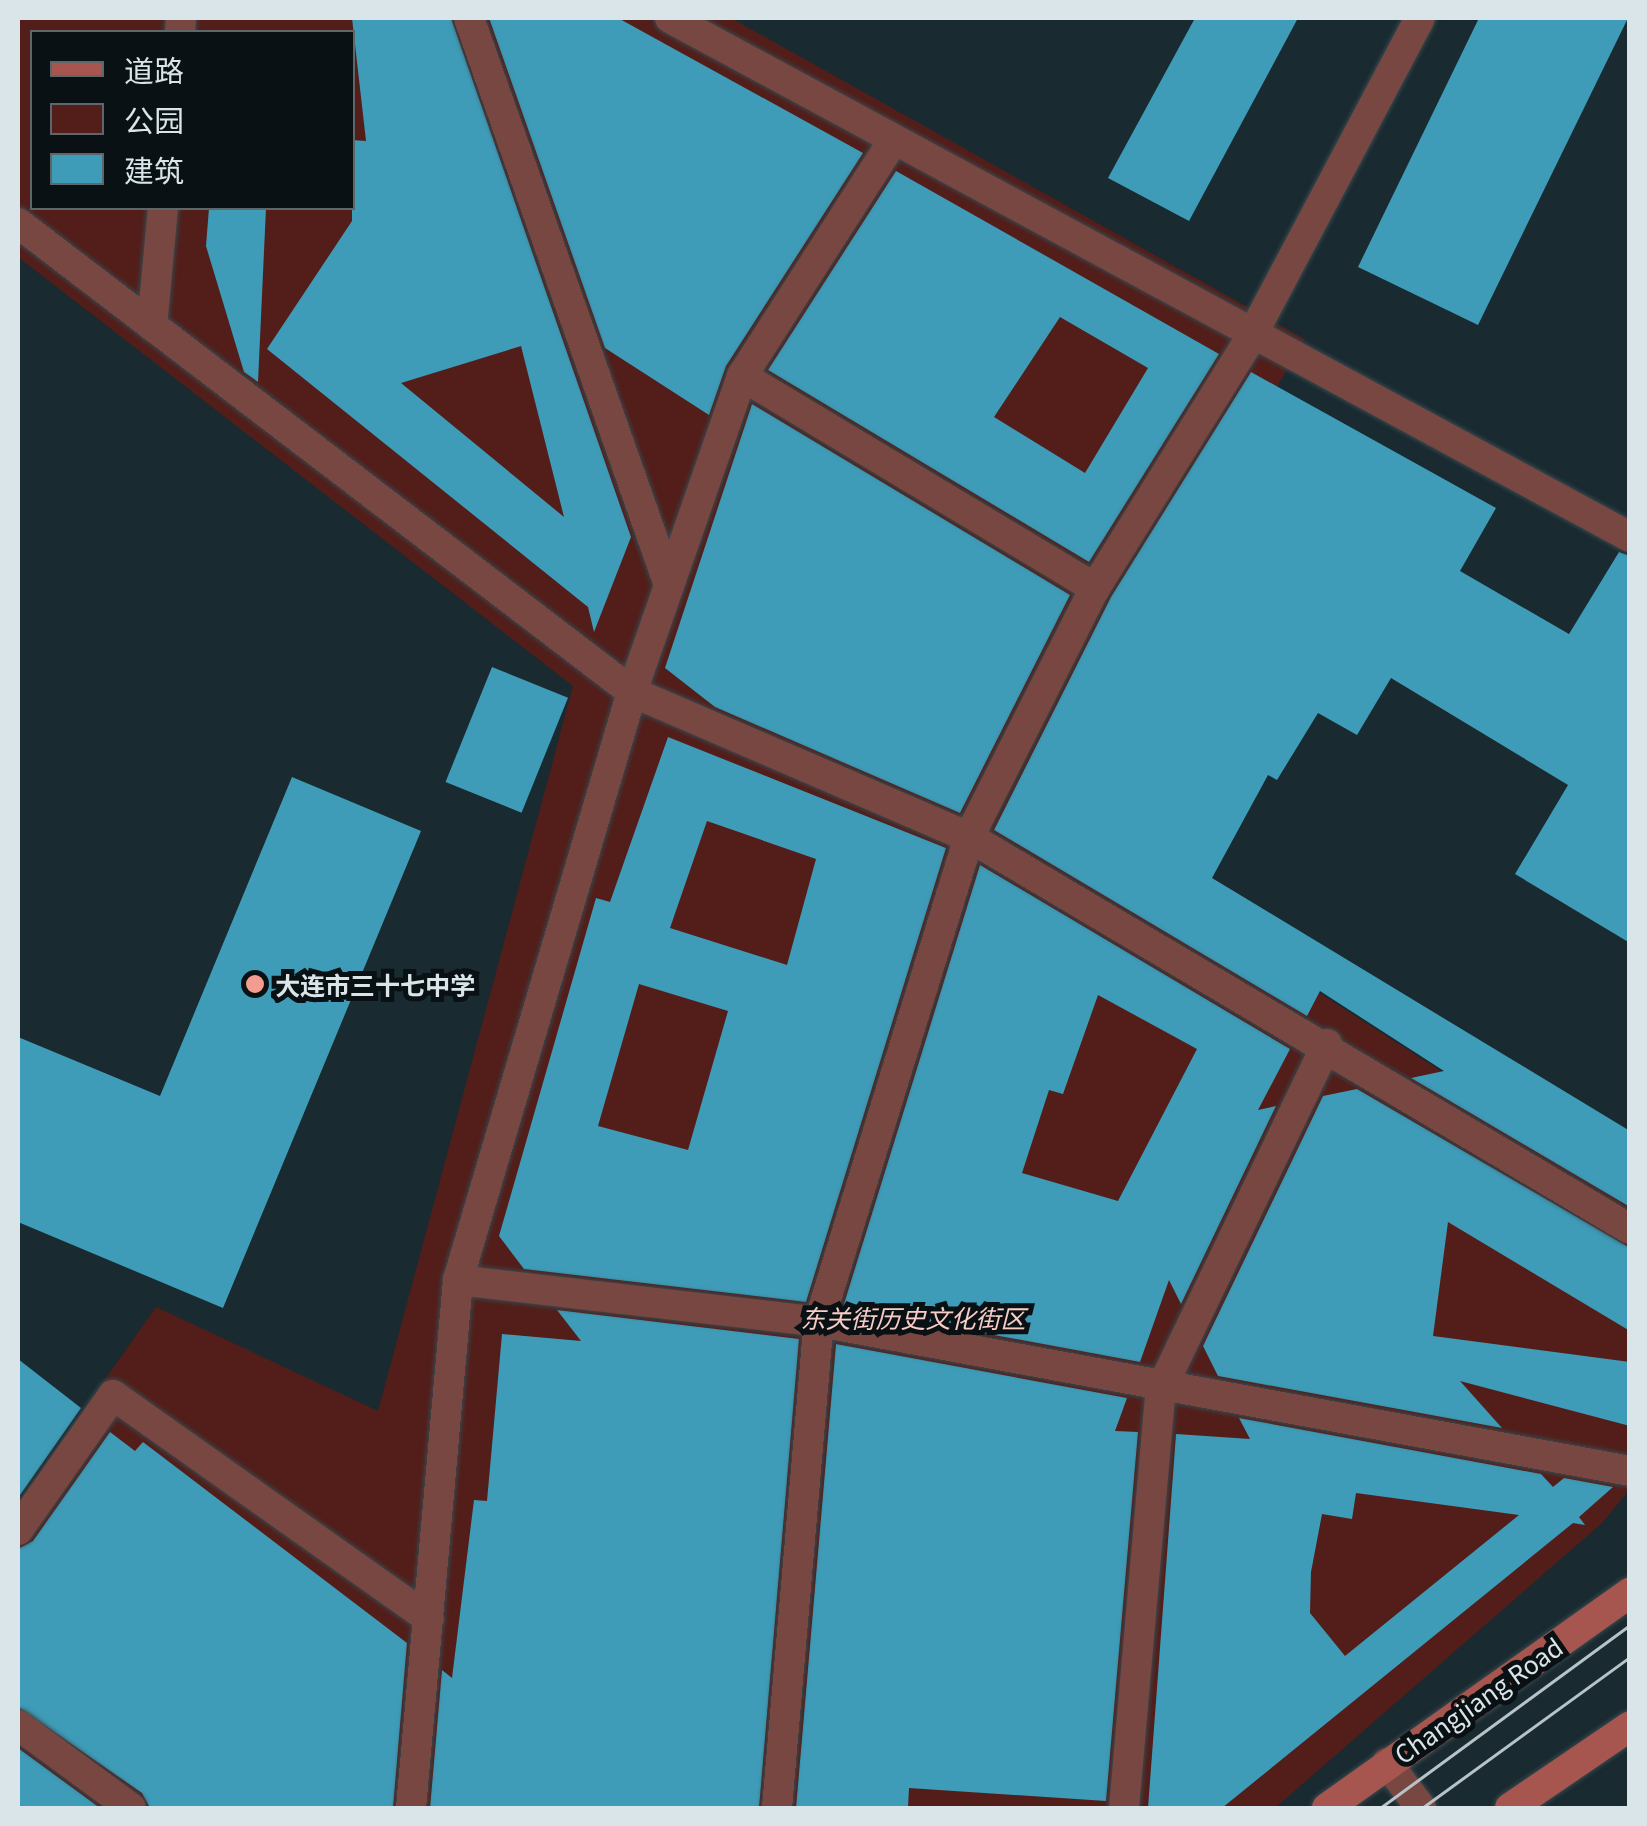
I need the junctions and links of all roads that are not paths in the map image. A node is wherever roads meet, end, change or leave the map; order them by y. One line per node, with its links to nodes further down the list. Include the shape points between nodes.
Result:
1 (469, 18): 11 (street)
2 (670, 18): 4 (street)
3 (1420, 18): 8 (street)
4 (893, 141): 8 (street); 9 (street)
5 (163, 210): 7 (street)
6 (18, 224): 7 (street)
7 (152, 326): 13 (street)
8 (1250, 339): 10 (street); 12 (street)
9 (742, 376): 11 (street); 12 (street)
10 (1630, 536)
11 (669, 585): 13 (street)
12 (1095, 588): 14 (street)
13 (632, 692): 14 (street); 17 (street)
14 (969, 837): 15 (street); 18 (street)
15 (1327, 1044): 16 (street); 19 (street)
16 (1630, 1229)
17 (458, 1280): 18 (street); 23 (street)
18 (819, 1322): 19 (street); 29 (street)
19 (1160, 1389): 20 (street); 30 (street)
20 (1630, 1471)
21 (18, 1530): 23 (street, via 113,1395)
22 (1630, 1593): 26 (main road, Changjiang Road)
23 (429, 1619): 28 (street)
24 (18, 1726): 27 (street)
25 (1630, 1726): 33 (main road)
26 (1386, 1763): 31 (main road, Changjiang Road); 32 (street)
27 (131, 1808)
28 (411, 1808)
29 (778, 1808)
30 (1124, 1808)
31 (1327, 1808)
32 (1421, 1808)
33 (1510, 1808)

